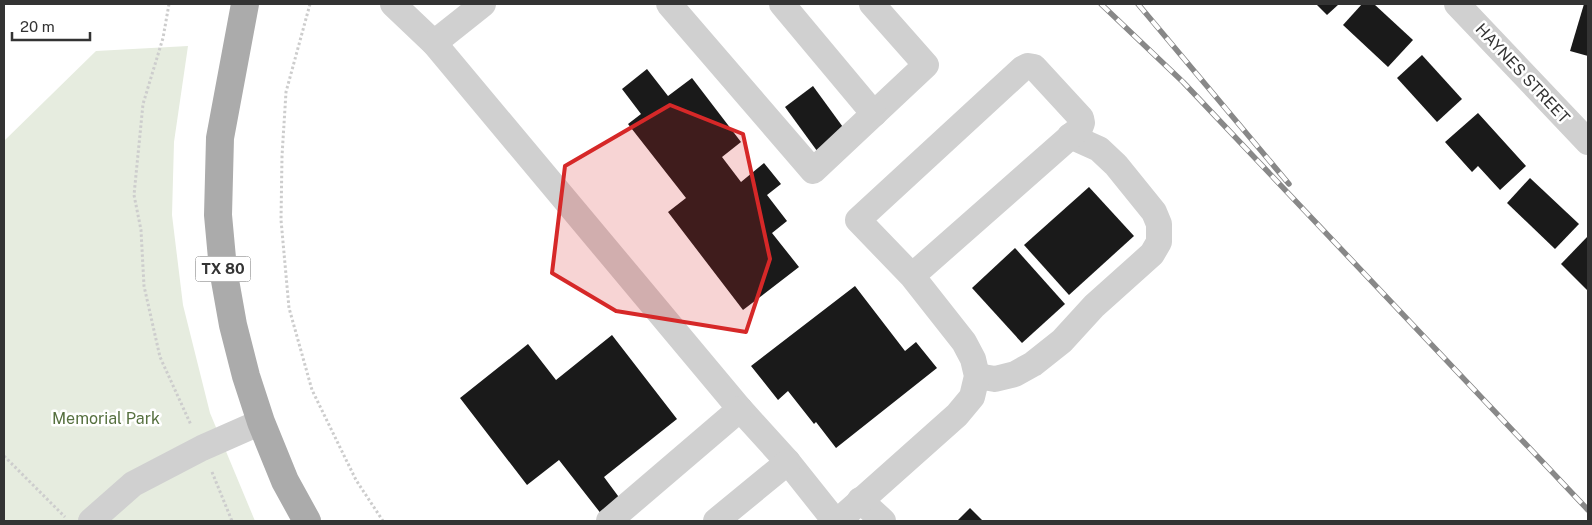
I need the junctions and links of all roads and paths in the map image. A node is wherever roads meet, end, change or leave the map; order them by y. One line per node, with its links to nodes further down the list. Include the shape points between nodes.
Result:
1 (169, 4): 18 (path, via 143,104 134,195 141,230 144,286 160,357)
2 (245, 4): 17 (main road, TX 80, via 220,138 218,215 233,325)
3 (310, 4): 26 (path, via 286,92 281,220 289,308 312,390 356,480)
4 (393, 4): 10 (street)
5 (483, 4): 10 (street)
6 (669, 4): 11 (street, via 813,172)
7 (782, 4): 11 (street)
8 (872, 4): 11 (street, via 926,65)
9 (1457, 4): 13 (street, HAYNES STREET)
10 (434, 43): 16 (street)
11 (874, 114)
12 (1070, 136): 14 (street); 14 (street, via 1080,128 1081,118 1034,67 1022,69 858,220); 15 (street, via 1099,149 1116,165 1154,212 1159,224 1159,242 1152,254 1094,306 1062,341 1033,364 1015,374 995,379)
13 (1588, 142)
14 (912, 276): 15 (street, via 964,342)
15 (977, 376): 21 (street, via 972,397 957,415)
16 (740, 409): 20 (street); 27 (street)
17 (262, 422): 18 (street); 25 (main road, TX 80, via 285,481)
18 (202, 448): 23 (street, via 133,484); 24 (path)
19 (4, 456): 22 (path)
20 (788, 462): 28 (street); 29 (street)
21 (860, 500): 29 (street); 30 (street)
22 (70, 521)
23 (91, 521)
24 (232, 521)
25 (307, 521)
26 (383, 521)
27 (609, 521)
28 (716, 521)
29 (837, 521)
30 (883, 521)

